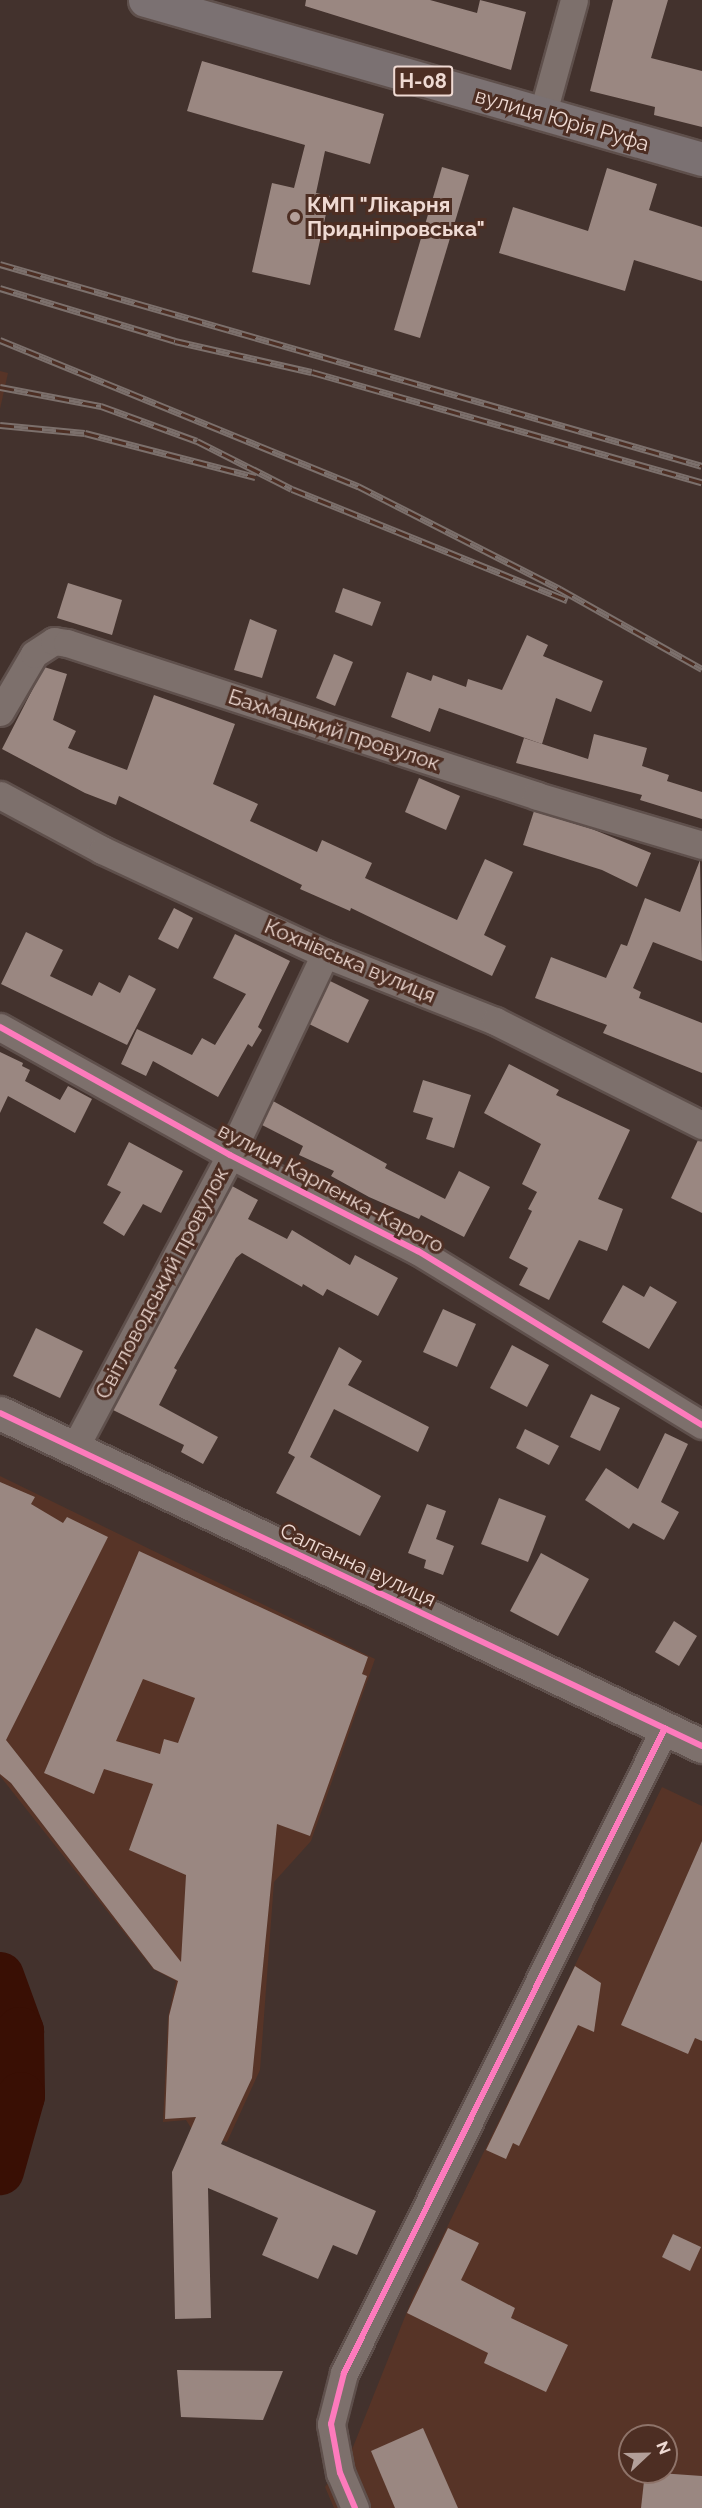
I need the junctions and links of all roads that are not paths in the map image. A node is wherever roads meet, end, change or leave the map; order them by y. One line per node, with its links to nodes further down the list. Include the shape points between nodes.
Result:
1 (145, 0): 3 (main road, вулиця Юрія Руфа / Н-08)
2 (574, 0): 3 (street)
3 (542, 116): 4 (main road, вулиця Юрія Руфа / Н-08)
4 (702, 159)
5 (0, 712): 7 (street, Бахмацький провулок, via 34,654 54,641 67,643)
6 (0, 795): 8 (street, Кохнівська вулиця, via 102,850)
7 (702, 845)
8 (325, 954): 10 (street, Кохнівська вулиця, via 495,1021); 11 (street, Світловодський провулок)
9 (0, 1027): 11 (street, вулиця Карпенка-Карого)
10 (702, 1125)
11 (230, 1155): 13 (street, вулиця Карпенка-Карого, via 428,1257); 14 (street, Світловодський провулок)
12 (0, 1413): 14 (street, Салганна вулиця)
13 (702, 1425)
14 (74, 1449): 15 (street, Салганна вулиця)
15 (665, 1728): 16 (street, Салганна вулиця); 17 (street, via 344,2373 331,2424 340,2473)
16 (702, 1746)
17 (355, 2508)

